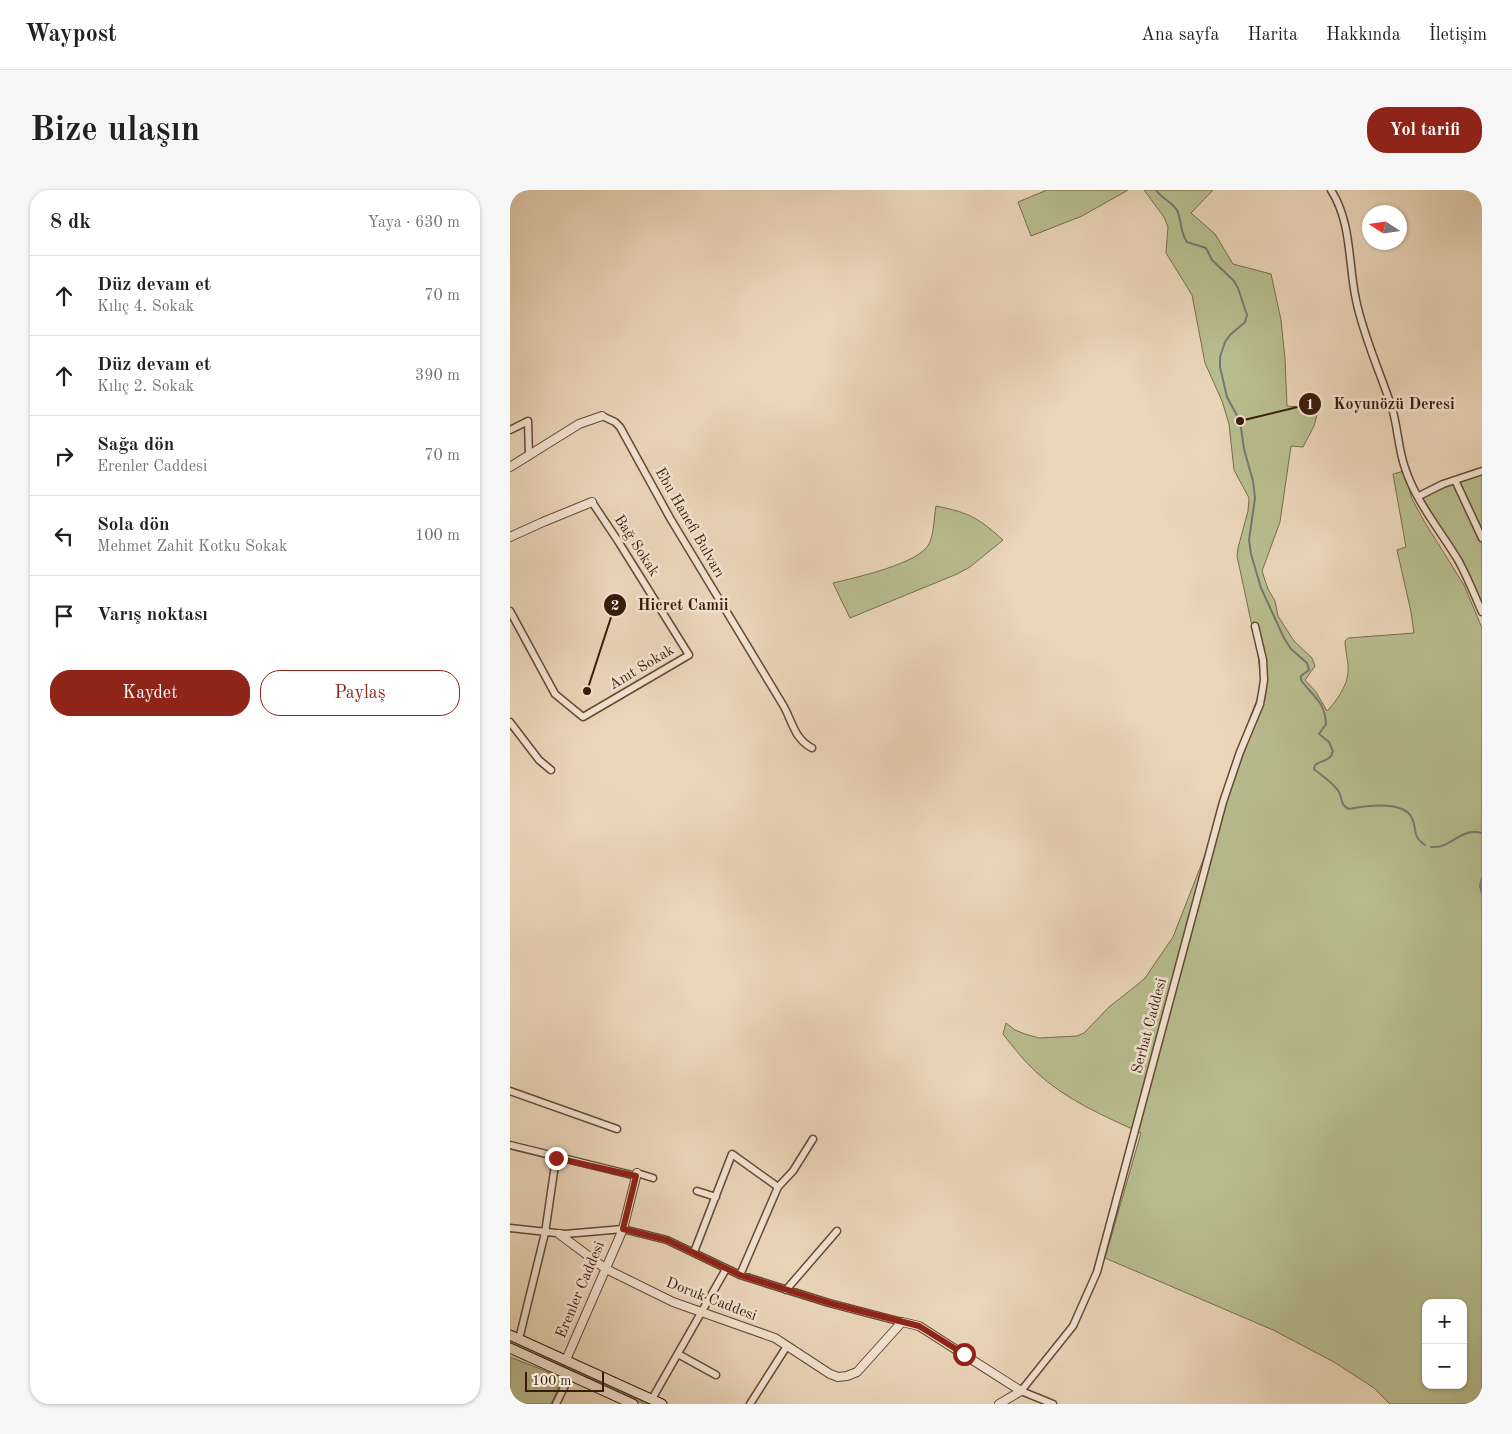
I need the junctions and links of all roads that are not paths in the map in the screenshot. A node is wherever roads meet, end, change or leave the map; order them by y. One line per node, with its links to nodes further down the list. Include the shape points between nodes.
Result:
1 (1331, 190): 8 (street, via 1346,227 1354,290 1363,328 1392,411 1406,470)
2 (602, 416): 4 (street, via 579,424); 17 (street, Ebu Hanefi Bulvarı, via 620,427 670,518 783,704 796,733)
3 (510, 430): 4 (street, via 528,421)
4 (529, 456): 5 (street)
5 (510, 467)
6 (1482, 471): 7 (street)
7 (1454, 480): 8 (street); 11 (street)
8 (1419, 496): 13 (street, via 1458,559)
9 (592, 502): 10 (street); 15 (street, Bağ Sokak)
10 (510, 537)
11 (1482, 538)
12 (510, 611): 15 (street, Anıt Sokak, via 555,694 583,717)
13 (1482, 612)
14 (1255, 626): 49 (street, Serhat Caddesi, via 1264,669 1260,704 1223,802 1097,1272 1073,1326)
15 (689, 655)
16 (510, 722): 18 (street)
17 (812, 748)
18 (550, 770)
19 (510, 1091): 20 (street)
20 (617, 1129)
21 (814, 1139): 26 (street)
22 (510, 1145): 23 (street)
23 (556, 1158): 24 (street); 32 (street)
24 (636, 1175): 25 (street); 30 (street, Erenler Caddesi)
25 (653, 1178)
26 (778, 1187): 28 (street, via 732,1154); 37 (street)
27 (697, 1191): 28 (street)
28 (716, 1197): 34 (street)
29 (510, 1228): 32 (street)
30 (623, 1229): 33 (street); 34 (street, via 667,1240); 35 (street, Erenler Caddesi)
31 (837, 1231): 38 (street)
32 (545, 1233): 33 (street); 42 (street)
33 (559, 1234): 35 (street, Doruk Caddesi)
34 (694, 1252): 36 (street)
35 (606, 1268): 39 (street, Doruk Caddesi); 46 (street, Erenler Caddesi)
36 (726, 1269): 37 (street); 39 (street)
37 (740, 1275): 38 (street)
38 (786, 1290): 40 (street)
39 (701, 1313): 43 (street, Doruk Caddesi, via 775,1338); 45 (street)
40 (902, 1322): 43 (street, Doruk Caddesi, via 857,1372 847,1376 830,1374); 49 (street, via 919,1326)
41 (510, 1335): 42 (main road)
42 (519, 1339): 46 (main road)
43 (787, 1346): 54 (street)
44 (510, 1348): 47 (main road)
45 (678, 1354): 48 (street); 50 (street)
46 (566, 1360): 50 (main road)
47 (570, 1375): 51 (street); 52 (main road)
48 (716, 1375)
49 (1021, 1390): 55 (street, Serhat Caddesi); 56 (street)
50 (652, 1400): 53 (main road)
51 (556, 1404)
52 (634, 1404)
53 (662, 1404)
54 (750, 1404)
55 (999, 1404)
56 (1053, 1404)

